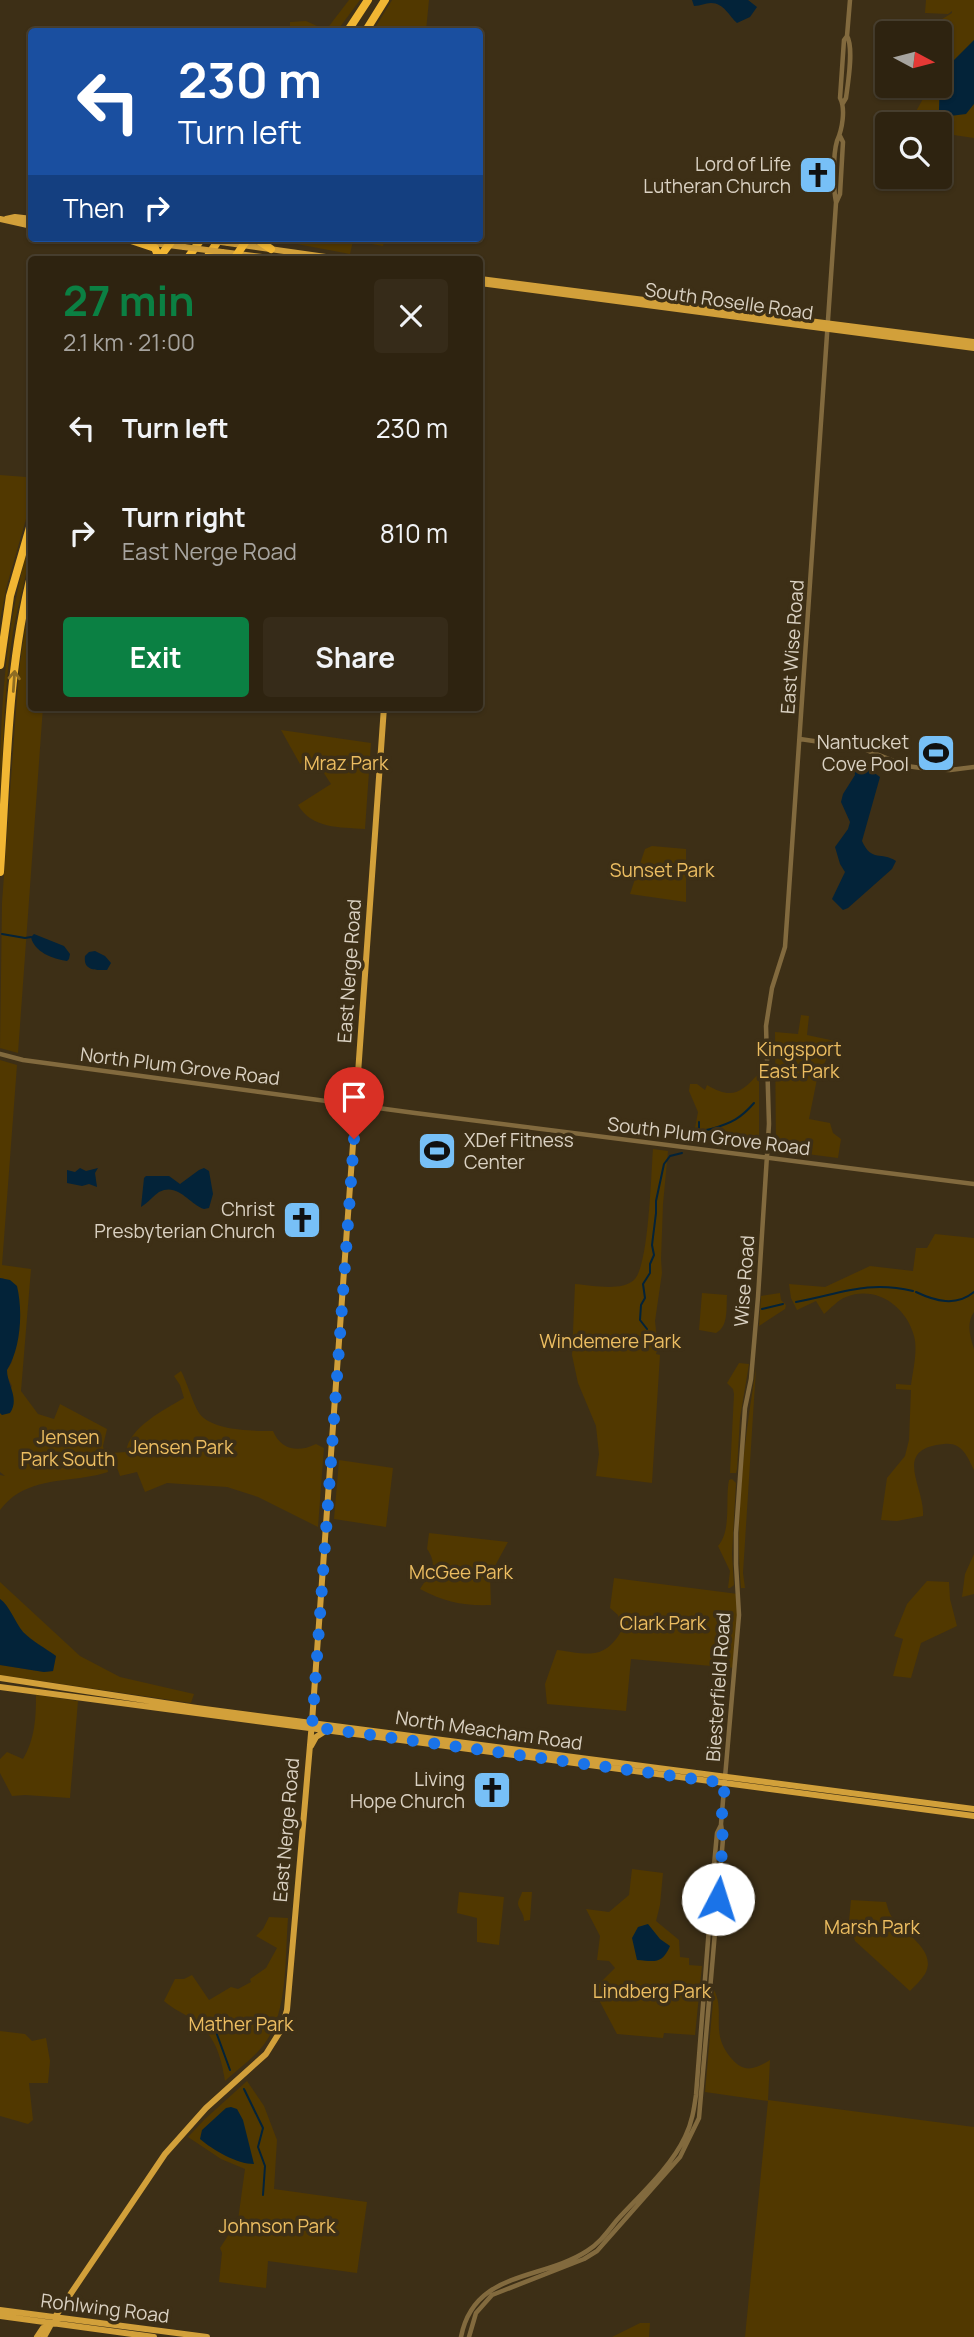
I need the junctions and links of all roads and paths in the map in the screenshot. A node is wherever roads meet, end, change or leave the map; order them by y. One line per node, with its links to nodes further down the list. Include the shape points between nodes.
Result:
1 (368, 0): 4 (highway)
2 (385, 0): 5 (highway)
3 (850, 0): 20 (street, East Wise Road)
4 (349, 28)
5 (368, 28)
6 (2, 219): 7 (main road); 8 (main road)
7 (28, 219)
8 (28, 226)
9 (134, 242): 15 (highway, via 155,248)
10 (171, 242): 17 (main road, bridge)
11 (222, 242): 16 (highway)
12 (250, 242): 14 (main road)
13 (261, 242): 14 (highway)
14 (271, 248): 18 (main road)
15 (158, 256)
16 (209, 256)
17 (233, 256)
18 (322, 256)
19 (483, 281): 20 (main road, South Roselle Road)
20 (827, 327): 21 (main road, South Roselle Road); 22 (main road, South Roselle Road); 27 (street, East Wise Road)
21 (974, 342)
22 (974, 348)
23 (28, 534): 25 (highway, via 10,596)
24 (28, 591): 29 (highway, one-way to 24, via 17,645)
25 (0, 665)
26 (384, 711): 32 (main road, East Nerge Road)
27 (800, 739): 28 (street, via 861,748 907,766); 30 (street, East Wise Road, via 785,947)
28 (974, 767)
29 (0, 872)
30 (778, 970): 33 (street, Wise Road, via 766,1026 769,1124)
31 (0, 1054): 32 (street, North Plum Grove Road)
32 (356, 1104): 33 (street, South Plum Grove Road); 38 (main road, East Nerge Road)
33 (765, 1157): 34 (street, South Plum Grove Road); 35 (street, Wise Road, via 758,1297 736,1533)
34 (974, 1184)
35 (738, 1594): 41 (street, Biesterfield Road)
36 (0, 1678): 38 (main road, North Meacham Road)
37 (0, 1687): 38 (main road, North Meacham Road)
38 (312, 1725): 39 (main road, North Meacham Road); 40 (main road, East Nerge Road); 41 (main road, North Meacham Road)
39 (327, 1730): 40 (main road); 41 (main road, North Meacham Road)
40 (310, 1748): 47 (main road, East Nerge Road, via 287,2010 281,2030 259,2062 206,2108 165,2154)
41 (725, 1780): 42 (main road, North Meacham Road); 43 (main road, North Meacham Road); 44 (street, Biesterfield Road)
42 (974, 1809)
43 (974, 1816)
44 (721, 1824): 52 (street, Biesterfield Road, via 696,2095 685,2137 599,2242 584,2253 488,2291 469,2311); 53 (street, Biesterfield Road, via 702,2095 690,2140 677,2161 597,2251 492,2295 476,2313)
45 (0, 2309): 47 (main road, Rohlwing Road)
46 (0, 2316): 47 (main road, Rohlwing Road)
47 (51, 2323): 48 (main road, East Nerge Road); 49 (main road, East Nerge Road); 50 (main road, Rohlwing Road); 51 (main road, Rohlwing Road)
48 (37, 2337)
49 (44, 2337)
50 (154, 2337)
51 (207, 2337)
52 (461, 2337)
53 (469, 2337)

